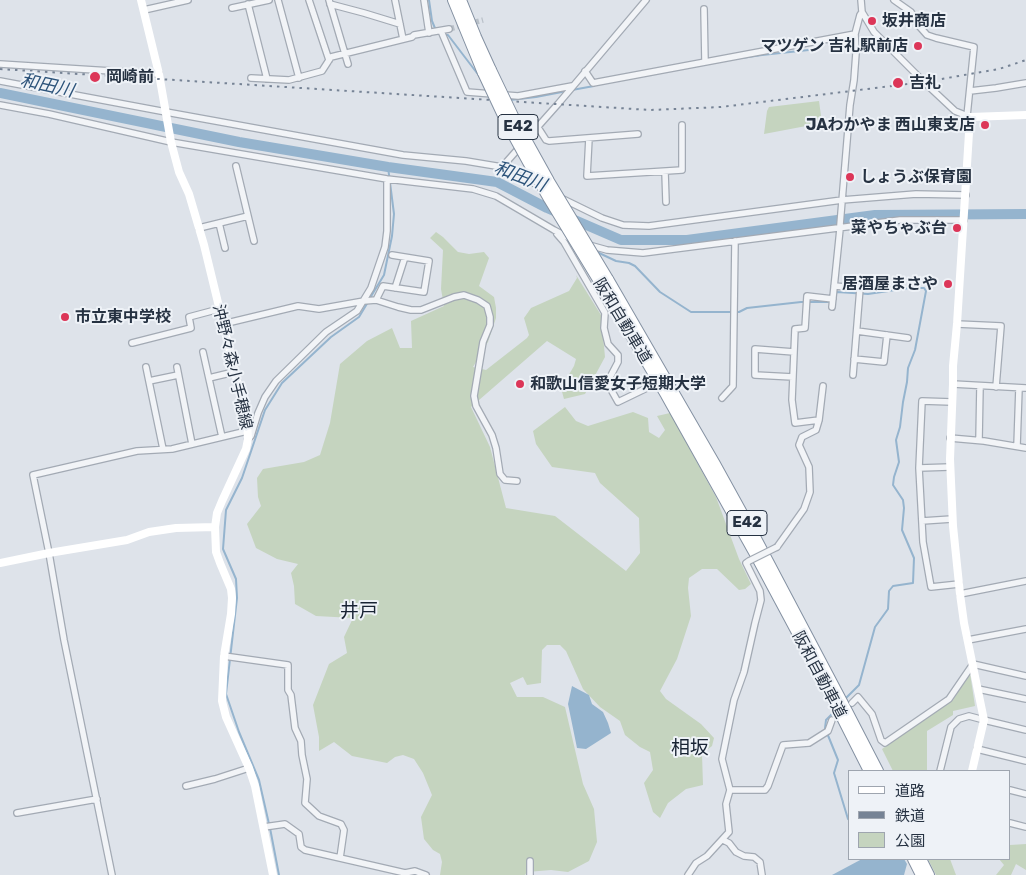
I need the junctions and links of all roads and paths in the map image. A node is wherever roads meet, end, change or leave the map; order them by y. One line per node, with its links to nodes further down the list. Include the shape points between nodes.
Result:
1 (141, 0): 18 (street, 沖野々森小手穂線)
2 (188, 0): 13 (street)
3 (269, 0): 15 (street)
4 (278, 0): 36 (street)
5 (309, 0): 28 (street)
6 (395, 0): 20 (street)
7 (424, 0): 23 (street)
8 (453, 0): 33 (highway, 阪和自動車道 / E42)
9 (461, 0): 33 (highway, 阪和自動車道 / E42)
10 (646, 0): 32 (street)
11 (861, 0): 19 (street)
12 (894, 0): 41 (street, via 911,12 927,34 974,47)
13 (181, 1): 18 (street)
14 (330, 2): 20 (street); 26 (street)
15 (248, 4): 16 (street); 37 (street)
16 (232, 8)
17 (704, 9): 29 (street)
18 (144, 10): 34 (street, 沖野々森小手穂線)
19 (862, 12): 24 (street); 45 (street, via 874,32 924,82 955,111)
20 (400, 24): 25 (street)
21 (449, 29): 22 (street)
22 (441, 30): 23 (street); 40 (street, via 467,92 518,96)
23 (429, 33): 25 (street)
24 (855, 34): 29 (street); 56 (street, via 854,80)
25 (403, 39): 26 (street)
26 (344, 53): 28 (street); 31 (street)
27 (0, 56): 30 (street)
28 (329, 60): 36 (street, via 322,71)
29 (705, 62): 32 (street, via 593,83)
30 (1, 64): 34 (street)
31 (348, 64)
32 (585, 71): 40 (street)
33 (487, 72): 69 (highway, 阪和自動車道 / E42, bridge)
34 (159, 74): 43 (street, 沖野々森小手穂線)
35 (251, 78): 37 (street)
36 (299, 78): 37 (street)
37 (267, 79)
38 (0, 81): 43 (street)
39 (1026, 84): 41 (street)
40 (572, 86): 47 (street)
41 (970, 91): 45 (street)
42 (0, 105): 50 (street)
43 (167, 114): 50 (street, 沖野々森小手穂線); 52 (street, via 403,155)
44 (1026, 115): 45 (street)
45 (969, 117): 55 (street)
46 (682, 125): 53 (street, via 682,170)
47 (538, 126): 49 (street, via 549,141); 52 (street)
48 (638, 134): 49 (street)
49 (589, 138): 53 (street, via 587,176)
50 (171, 140): 54 (street); 62 (street, 沖野々森小手穂線)
51 (236, 166): 58 (street)
52 (502, 167): 56 (street, via 578,207 623,225 649,226)
53 (665, 172): 57 (street)
54 (388, 179): 63 (street, via 473,189 496,196); 74 (street, via 385,247)
55 (966, 195): 56 (street, via 916,194); 59 (street)
56 (842, 201): 61 (street)
57 (666, 202)
58 (248, 216): 60 (street); 64 (street)
59 (964, 219): 61 (street, via 900,220); 78 (street)
60 (219, 223): 62 (street); 66 (street)
61 (840, 227): 65 (street); 70 (street)
62 (199, 228): 76 (street, 沖野々森小手穂線)
63 (554, 230): 65 (street, via 579,243 643,253); 95 (street, via 605,313 608,344 618,355 618,362 608,381 618,402)
64 (254, 241)
65 (735, 241): 100 (street, via 733,386)
66 (225, 248)
67 (392, 255): 68 (street)
68 (405, 257): 71 (street); 71 (street, via 429,261 424,292)
69 (604, 281): 136 (highway, 阪和自動車道 / E42, via 755,554); 137 (highway, 阪和自動車道 / E42, via 715,464)
70 (834, 286): 72 (street); 79 (street, via 860,288)
71 (395, 288): 73 (street, via 383,286)
72 (833, 299): 75 (street); 84 (street, via 807,296 805,328 794,329)
73 (376, 300): 74 (street); 113 (street, via 421,310 464,295 486,306 490,325 483,342 474,396 492,435 500,474 505,480)
74 (364, 301): 77 (street, via 319,309 298,306); 103 (street, via 357,311 326,332 276,381 265,397 251,436)
75 (832, 308)
76 (219, 309): 77 (street, 沖野々森小手穂線); 82 (street, via 189,317 191,328)
77 (223, 324): 88 (street, 沖野々森小手穂線)
78 (957, 324): 94 (street); 98 (street, via 1001,326)
79 (857, 331): 80 (street); 85 (street)
80 (887, 335): 81 (street); 85 (street, via 884,362)
81 (908, 338)
82 (132, 343)
83 (203, 352): 92 (street)
84 (794, 352): 91 (street); 91 (street, via 755,350 755,375)
85 (854, 359): 90 (street)
86 (146, 366): 93 (street)
87 (177, 367): 89 (street)
88 (234, 372): 92 (street); 103 (street, 沖野々森小手穂線)
89 (178, 375): 93 (street); 107 (street)
90 (852, 375)
91 (793, 377): 102 (street, via 795,423)
92 (209, 378): 104 (street)
93 (149, 381): 110 (street)
94 (953, 384): 97 (street); 101 (street)
95 (653, 386)
96 (823, 386): 102 (street)
97 (980, 386): 98 (street); 106 (street)
98 (996, 387): 99 (street)
99 (1023, 388): 108 (street)
100 (722, 398)
101 (952, 402): 105 (street); 112 (street, via 922,401)
102 (819, 420): 141 (street, bridge, via 816,430 802,437 799,445 809,467 810,492 804,509 776,546 746,563 761,600 722,759)
103 (248, 435): 104 (street); 116 (street, 沖野々森小手穂線, via 246,449 217,513)
104 (222, 438): 107 (street)
105 (950, 438): 106 (street); 111 (street)
106 (979, 440): 108 (street)
107 (192, 444): 110 (street)
108 (1017, 446): 109 (street)
109 (1026, 448)
110 (163, 450): 117 (street, via 137,450 33,475)
111 (950, 467): 112 (street); 114 (street)
112 (920, 468): 115 (street)
113 (517, 481)
114 (952, 519): 115 (street); 120 (street)
115 (922, 521): 120 (street, via 931,587)
116 (216, 527): 117 (street, via 149,532 128,540); 124 (street, 沖野々森小手穂線, via 216,552 232,598)
117 (49, 553): 118 (street); 144 (street)
118 (0, 563)
119 (1026, 581): 121 (street)
120 (959, 584): 121 (street)
121 (960, 594): 123 (street)
122 (1026, 629): 123 (street)
123 (968, 640): 125 (street)
124 (224, 656): 135 (street, 沖野々森小手穂線, via 222,701); 150 (street, via 288,665 288,690 308,779 305,803 320,816 342,824)
125 (973, 664): 126 (street); 127 (street); 129 (street, via 950,698 885,743 872,714 858,697)
126 (1026, 676)
127 (978, 689): 128 (street); 131 (street)
128 (1026, 699)
129 (852, 703)
130 (832, 720): 141 (street, via 828,731 809,743 783,745 765,790)
131 (984, 720): 132 (street); 133 (street); 138 (street, via 969,716 959,718 951,728)
132 (1026, 730)
133 (977, 749): 134 (street); 139 (street)
134 (1026, 761)
135 (249, 768): 140 (street); 147 (street, 沖野々森小手穂線)
136 (868, 770)
137 (877, 770)
138 (940, 770)
139 (972, 770)
140 (186, 786)
141 (730, 790): 149 (street, via 726,804 729,832)
142 (1011, 790): 143 (street)
143 (1026, 794)
144 (97, 799): 145 (street); 154 (street)
145 (17, 813)
146 (1011, 823): 148 (street)
147 (264, 827): 150 (street, via 285,824 299,834 301,847 305,850); 155 (street, 沖野々森小手穂線)
148 (1026, 827)
149 (723, 840): 158 (street, via 696,863); 159 (street, via 736,852 760,862)
150 (340, 858): 156 (street)
151 (914, 860): 153 (highway)
152 (530, 861): 157 (street)
153 (923, 869)
154 (112, 875)
155 (273, 875)
156 (426, 875)
157 (530, 875)
158 (688, 875)
159 (762, 875)

